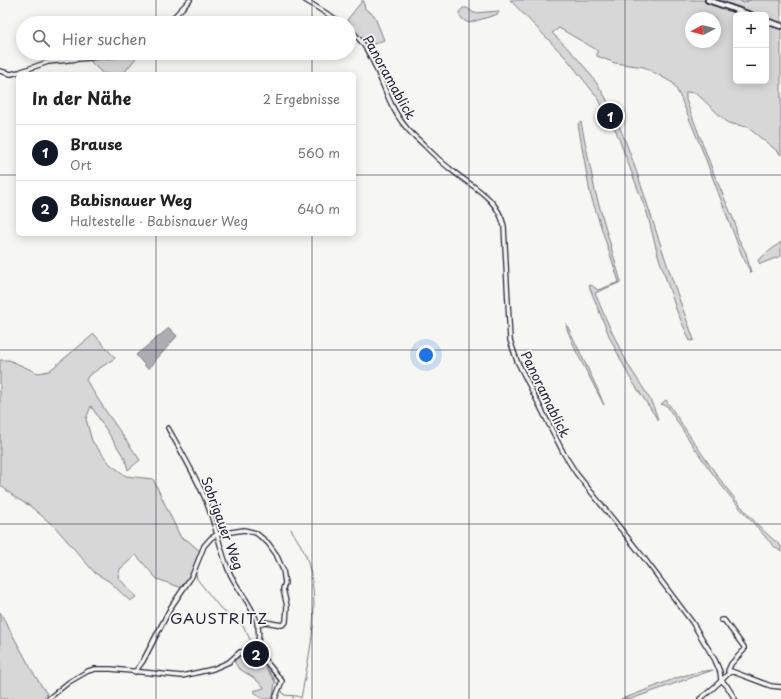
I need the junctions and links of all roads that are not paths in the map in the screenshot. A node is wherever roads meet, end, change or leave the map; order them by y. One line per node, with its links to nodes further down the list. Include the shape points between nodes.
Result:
1 (190, 0): 5 (street)
2 (305, 0): 6 (street)
3 (708, 0): 4 (main road)
4 (742, 12)
5 (175, 16)
6 (331, 16)
7 (769, 22): 8 (main road)
8 (781, 26)
9 (356, 35): 21 (street, Panoramablick, via 378,71 389,101 405,127 449,168 488,197 500,212 504,226 510,340 516,361 572,467 692,622)
10 (68, 60): 12 (street, via 48,62)
11 (0, 71): 13 (street)
12 (19, 72)
13 (16, 73)
14 (168, 428): 15 (street, Sobrigauer Weg, via 205,496)
15 (218, 534): 17 (street, Sobrigauer Weg, via 228,569 250,606); 17 (street, via 244,530 256,533 268,543 280,562 287,606 286,622 282,625 265,622); 20 (street, via 204,546 192,576 171,606)
16 (721, 620): 19 (street, via 724,620 744,647 731,664)
17 (257, 625): 18 (street, via 258,640)
18 (253, 650): 20 (street, via 237,654 224,665 195,674 172,676); 25 (street, via 282,681)
19 (729, 671): 21 (street); 22 (street, via 726,678); 23 (street)
20 (135, 672): 24 (street, via 111,669 88,671)
21 (720, 672): 22 (street, Panoramablick)
22 (721, 680): 26 (street); 27 (street)
23 (780, 687)
24 (48, 699)
25 (275, 699)
26 (700, 699)
27 (735, 699)

